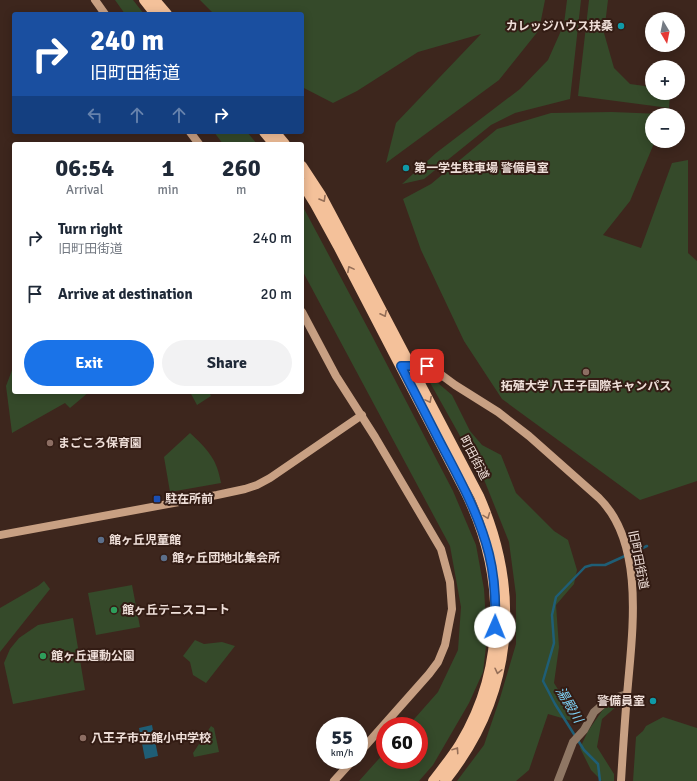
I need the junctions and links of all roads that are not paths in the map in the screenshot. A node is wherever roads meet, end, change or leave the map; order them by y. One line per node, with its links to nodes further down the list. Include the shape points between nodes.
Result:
1 (95, 0): 4 (street)
2 (144, 0): 5 (main road)
3 (155, 0): 6 (main road)
4 (104, 12)
5 (153, 12)
6 (165, 12)
7 (267, 134): 8 (main road)
8 (278, 141)
9 (304, 169): 12 (main road, 町田街道, one-way to 12, via 332,215)
10 (304, 186): 12 (main road, 町田街道, one-way to 10)
11 (304, 316): 13 (street, via 325,357)
12 (406, 366): 15 (street, 旧町田街道, via 425,366 436,370 502,415 533,439 608,507 619,526 625,544 632,584 633,612); 19 (main road, 町田街道, one-way to 12, via 460,743 482,695 494,643 495,590 489,554 479,520); 20 (main road, 町田街道, one-way to 20, via 479,496 498,547 505,593 504,635 495,687 474,737)
13 (362, 415): 14 (street, via 277,474 251,487); 16 (street, via 441,549 450,582 452,608 445,645 438,662)
14 (0, 535)
15 (627, 694): 21 (street, via 608,700 594,712 573,742); 22 (street, 旧町田街道)
16 (368, 743)
17 (345, 769): 18 (street)
18 (334, 781)
19 (433, 781)
20 (445, 781)
21 (558, 781)
22 (621, 781)

